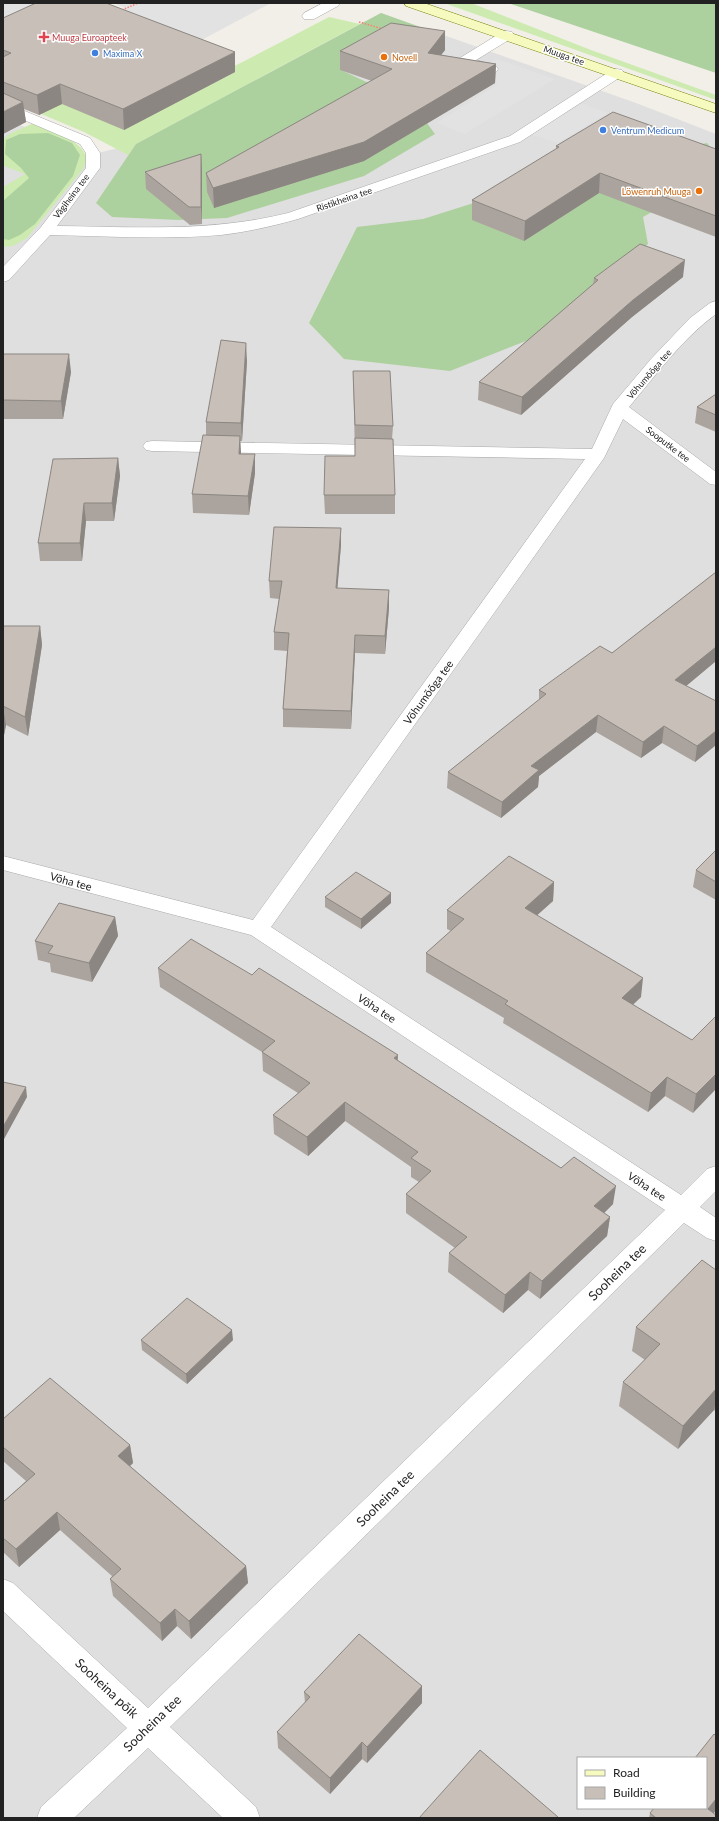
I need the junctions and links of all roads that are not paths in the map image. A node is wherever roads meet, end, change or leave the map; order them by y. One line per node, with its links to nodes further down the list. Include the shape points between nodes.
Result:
1 (333, 3): 3 (street)
2 (411, 3): 4 (main road, Muuga tee)
3 (309, 16)
4 (507, 35): 5 (street, via 465,61); 6 (main road, Muuga tee)
5 (493, 70)
6 (618, 74): 8 (main road, Muuga tee); 9 (street, Ristikheina tee, via 515,139 294,216 221,230)
7 (3, 106): 9 (street, Vägiheina tee, via 85,141 93,153 93,168)
8 (716, 109)
9 (46, 230): 10 (street, Vägiheina tee)
10 (9, 261): 11 (street, Vägiheina tee)
11 (3, 277)
12 (716, 306): 13 (street, Võhumõõga tee, via 696,321)
13 (620, 408): 15 (street, Võhumõõga tee); 16 (street, Sooputke tee)
14 (152, 446): 15 (street)
15 (598, 454): 18 (street, Võhumõõga tee)
16 (716, 480)
17 (3, 863): 18 (street, Võha tee)
18 (258, 929): 20 (street, Võha tee)
19 (716, 1176): 20 (street, Sooheina tee)
20 (682, 1209): 21 (street, Võha tee); 23 (street, Sooheina tee)
21 (716, 1231)
22 (3, 1592): 23 (street, Sooheina põik)
23 (149, 1727): 24 (street, Sooheina tee); 25 (street, Sooheina põik)
24 (52, 1818)
25 (245, 1818)

